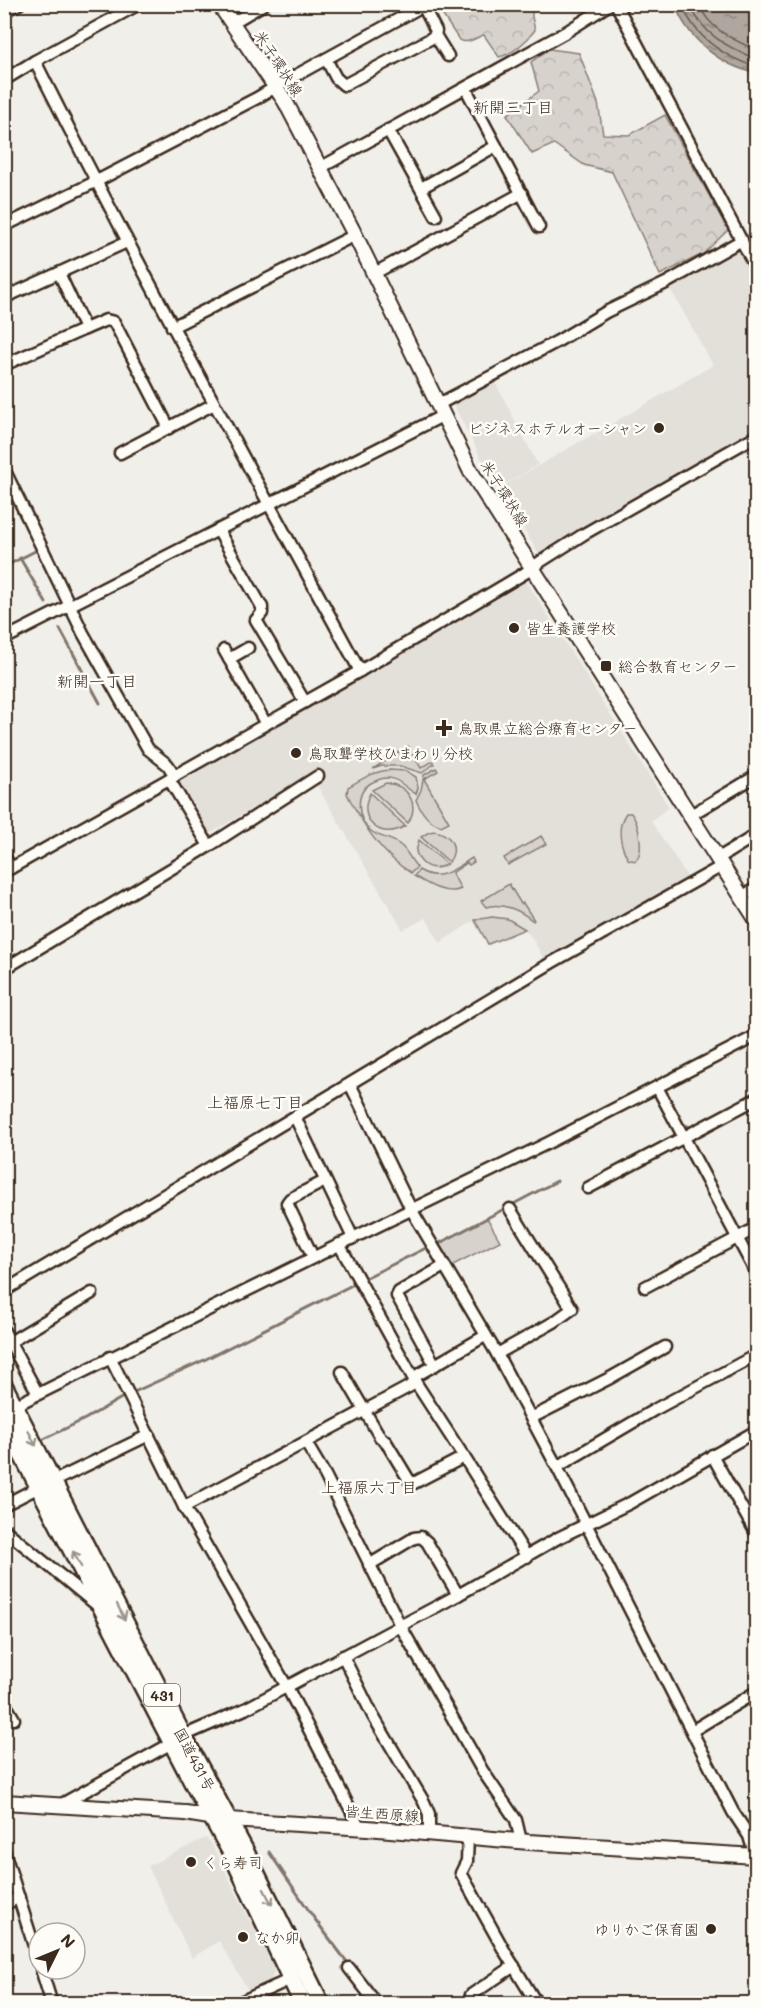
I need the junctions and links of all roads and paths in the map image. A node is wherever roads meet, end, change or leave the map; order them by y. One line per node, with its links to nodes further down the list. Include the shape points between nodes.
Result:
1 (19, 4): 8 (street)
2 (139, 4): 13 (street)
3 (219, 4): 9 (main road, 米子環状線)
4 (264, 4): 9 (street)
5 (610, 4): 16 (street)
6 (616, 4): 27 (street)
7 (424, 5): 10 (street); 12 (street)
8 (4, 11)
9 (232, 23): 15 (main road, 米子環状線)
10 (435, 34): 11 (street); 12 (street, via 344,85)
11 (448, 56)
12 (326, 59): 15 (street)
13 (35, 61): 14 (street); 20 (street)
14 (4, 80)
15 (276, 87): 19 (main road, 米子環状線); 20 (street)
16 (466, 89): 17 (street); 18 (street)
17 (388, 129): 19 (street); 21 (street)
18 (496, 146): 21 (street); 22 (street)
19 (320, 168): 26 (main road, 米子環状線)
20 (95, 182): 24 (street); 28 (street)
21 (421, 188): 23 (street)
22 (522, 193): 25 (street); 31 (street)
23 (436, 216)
24 (4, 226)
25 (539, 227)
26 (355, 235): 31 (main road, 米子環状線); 33 (street)
27 (742, 240): 29 (street); 37 (street, via 606,312)
28 (127, 242): 30 (street); 33 (street)
29 (756, 268)
30 (59, 273): 32 (street); 34 (street)
31 (374, 274): 37 (main road, 米子環状線)
32 (8, 296)
33 (172, 327): 36 (street)
34 (85, 328): 35 (street); 38 (street, via 106,320 114,322)
35 (4, 365)
36 (214, 404): 38 (street); 42 (street)
37 (441, 409): 42 (street); 44 (main road, 米子環状線, via 471,472)
38 (169, 428): 40 (street)
39 (756, 436): 44 (street)
40 (120, 453)
41 (4, 469): 45 (street)
42 (269, 504): 43 (street); 48 (street)
43 (218, 530): 45 (street); 49 (street, via 261,607 262,613 256,620)
44 (532, 567): 48 (street); 54 (main road, 米子環状線)
45 (70, 606): 46 (street); 53 (street, via 148,749 168,765)
46 (4, 639)
47 (248, 648): 50 (street, via 226,655)
48 (360, 671): 49 (street)
49 (305, 702): 50 (street)
50 (266, 724): 53 (street)
51 (318, 776): 56 (street)
52 (756, 776): 54 (street)
53 (172, 777): 56 (street); 59 (street)
54 (689, 816): 58 (main road, 米子環状線)
55 (756, 835): 58 (street)
56 (209, 846): 63 (street)
57 (4, 856): 59 (street)
58 (719, 862): 61 (main road, 米子環状線); 65 (street)
59 (8, 870)
60 (756, 888): 61 (street)
61 (742, 897): 62 (main road, 米子環状線)
62 (756, 919)
63 (4, 969)
64 (756, 1036): 66 (street)
65 (350, 1084): 68 (street); 72 (street)
66 (657, 1087): 69 (street); 72 (street)
67 (756, 1099): 69 (street)
68 (295, 1117): 70 (street); 82 (street)
69 (684, 1137): 71 (street); 76 (street)
70 (325, 1180): 75 (street); 78 (street, via 287,1203)
71 (588, 1188)
72 (411, 1209): 75 (street); 79 (street)
73 (510, 1209): 88 (street, via 572,1310)
74 (756, 1228): 76 (street)
75 (352, 1238): 77 (street)
76 (738, 1238): 80 (street); 81 (street)
77 (339, 1244): 78 (street); 93 (street)
78 (313, 1257): 90 (street)
79 (444, 1266): 85 (street); 91 (street, via 396,1296)
80 (756, 1273)
81 (645, 1287)
82 (4, 1291)
83 (92, 1293): 86 (street)
84 (4, 1330): 86 (street)
85 (485, 1336): 88 (street); 91 (street)
86 (10, 1342): 95 (street)
87 (665, 1347): 98 (street)
88 (496, 1354): 98 (street)
89 (756, 1355): 105 (street)
90 (110, 1357): 95 (street); 101 (street)
91 (435, 1365): 93 (street)
92 (342, 1372): 97 (street)
93 (415, 1380): 97 (street); 104 (street)
94 (4, 1386): 96 (highway, 国道431号 / 431)
95 (38, 1394): 96 (street)
96 (10, 1408): 106 (highway, 国道431号 / 431, one-way to 106)
97 (364, 1412): 102 (street); 104 (street, via 412,1482)
98 (531, 1418): 105 (street)
99 (4, 1420): 106 (highway, 国道431号 / 431)
100 (756, 1431): 103 (street)
101 (149, 1435): 106 (street); 108 (street)
102 (306, 1443): 108 (street); 113 (street)
103 (712, 1455): 109 (street); 111 (street)
104 (464, 1456): 112 (street)
105 (557, 1467): 109 (street)
106 (46, 1484): 107 (street); 115 (highway, 国道431号 / 431, one-way to 106); 123 (highway, 国道431号 / 431, one-way to 123)
107 (4, 1505)
108 (184, 1507): 118 (street)
109 (586, 1524): 112 (street); 122 (street)
110 (4, 1529): 115 (street)
111 (756, 1533)
112 (527, 1557): 114 (street)
113 (369, 1565): 114 (street, via 422,1537); 116 (street)
114 (458, 1595): 116 (street)
115 (105, 1612): 123 (highway, 国道431号 / 431)
116 (400, 1625): 117 (street); 130 (street, via 482,1770 516,1820)
117 (343, 1656): 118 (street); 128 (street, via 424,1802 429,1814)
118 (287, 1686): 123 (street); 127 (street)
119 (756, 1692): 122 (street)
120 (4, 1702): 121 (street)
121 (14, 1719)
122 (692, 1731): 132 (street)
123 (178, 1740): 125 (street); 126 (highway, 国道431号 / 431)
124 (4, 1802): 125 (main road, 皆生西原線)
125 (60, 1804): 126 (main road, 皆生西原線)
126 (220, 1818): 127 (main road, 皆生西原線); 138 (highway, 国道431号 / 431); 143 (highway, 国道431号 / 431, one-way to 143)
127 (360, 1828): 128 (main road, 皆生西原線)
128 (429, 1833): 129 (main road, 皆生西原線)
129 (468, 1836): 130 (main road, 皆生西原線); 136 (street, via 467,1861 460,1873)
130 (521, 1841): 132 (main road, 皆生西原線)
131 (4, 1851): 133 (street)
132 (756, 1856)
133 (19, 1897): 134 (street); 135 (street)
134 (4, 1905)
135 (27, 1923)
136 (513, 1966): 145 (street, via 471,1995); 146 (street)
137 (349, 1968): 144 (street)
138 (291, 1979): 141 (street); 142 (highway, 国道431号 / 431)
139 (45, 1981): 140 (street)
140 (52, 2004)
141 (236, 2004)
142 (303, 2004)
143 (321, 2004)
144 (377, 2004)
145 (471, 2004)
146 (537, 2004)

